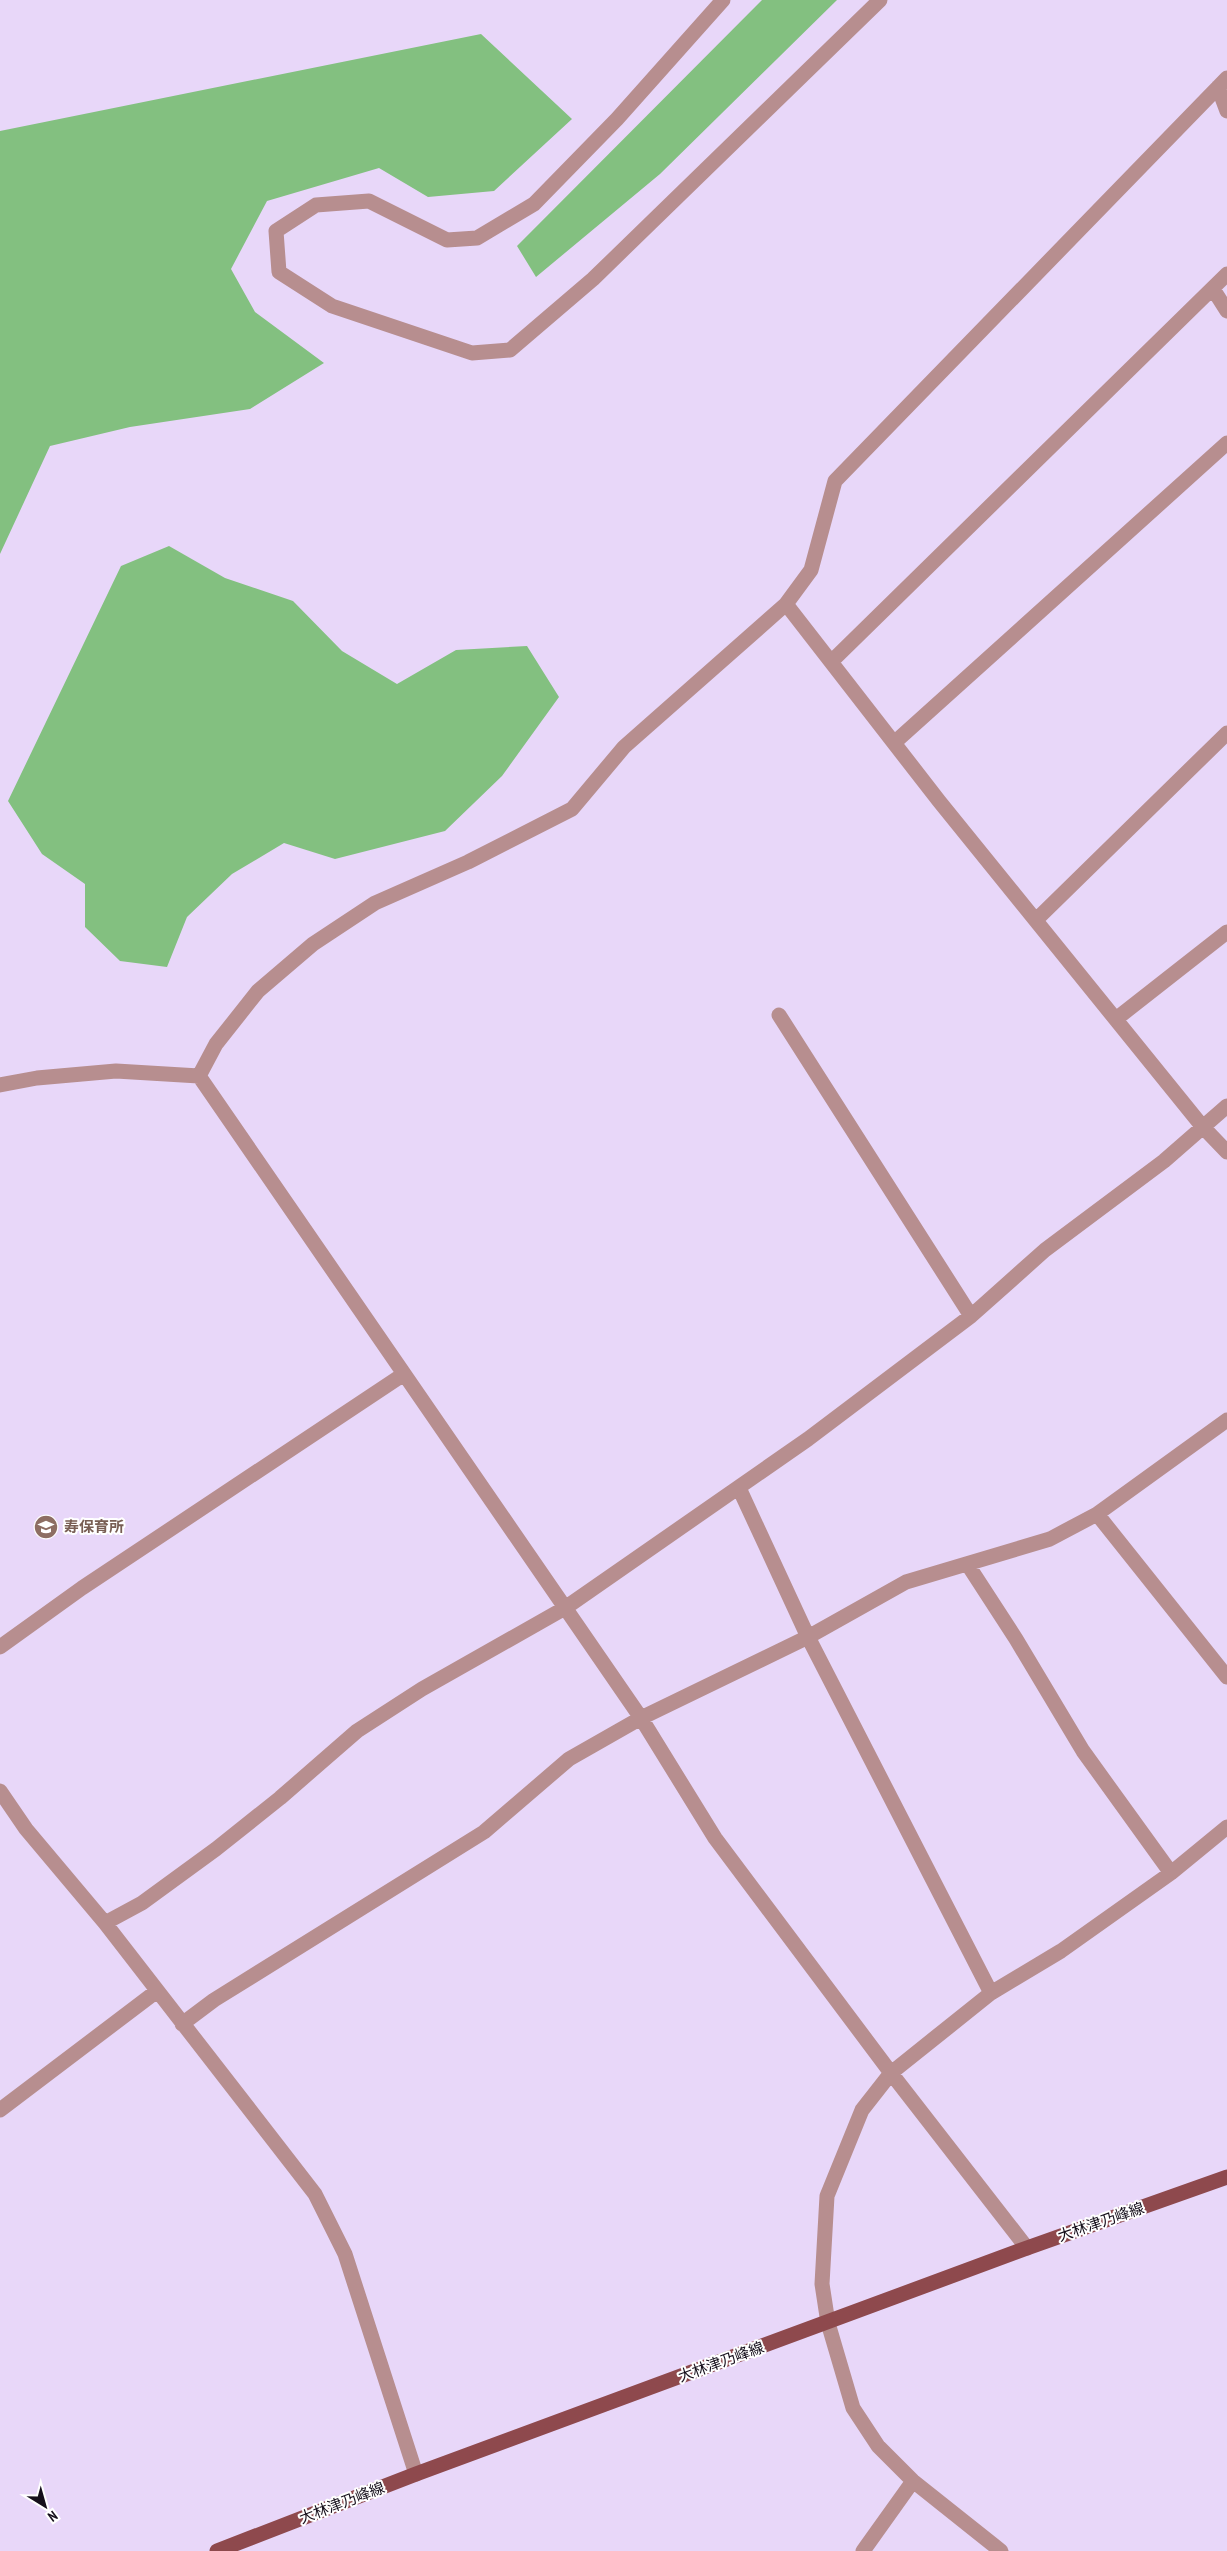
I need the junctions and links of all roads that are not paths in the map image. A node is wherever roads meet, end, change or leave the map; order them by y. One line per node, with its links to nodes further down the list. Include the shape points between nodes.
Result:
1 (723, 0): 2 (street, via 617,119 534,204 477,238 447,240 369,201 316,205 276,231 280,272 332,306 472,353 510,350 593,279)
2 (880, 0)
3 (1222, 83): 4 (street); 9 (street, via 835,481 811,570)
4 (1227, 111)
5 (1227, 274): 6 (street)
6 (1213, 289): 7 (street); 10 (street)
7 (1227, 311)
8 (1227, 443): 12 (street)
9 (786, 604): 10 (street); 17 (street, via 624,747 572,809 468,862 375,903 313,944 258,992 216,1044)
10 (831, 662): 12 (street)
11 (1227, 733): 13 (street)
12 (894, 743): 13 (street)
13 (1036, 920): 16 (street)
14 (1224, 941): 16 (street)
15 (779, 1015): 22 (street)
16 (1116, 1019): 20 (street)
17 (199, 1076): 18 (street, via 116,1070); 23 (street)
18 (0, 1085)
19 (1227, 1106): 20 (street)
20 (1202, 1126): 21 (street); 22 (street, via 1164,1161 1045,1250)
21 (1227, 1152)
22 (971, 1316): 25 (street)
23 (404, 1374): 28 (street); 30 (street)
24 (1227, 1420): 26 (street)
25 (739, 1488): 28 (street); 29 (street)
26 (1097, 1514): 27 (street, via 1050,1539); 31 (street)
27 (968, 1565): 29 (street, via 906,1582); 35 (street, via 1083,1751)
28 (565, 1608): 32 (street); 36 (street, via 422,1689 357,1731 216,1849 142,1903)
29 (808, 1637): 32 (street); 38 (street)
30 (0, 1646)
31 (1227, 1677)
32 (640, 1718): 39 (street, via 569,1760 484,1832 214,2000); 40 (street, via 715,1838)
33 (0, 1791): 36 (street, via 26,1829)
34 (1227, 1827): 35 (street)
35 (1170, 1873): 38 (street, via 1061,1950)
36 (105, 1923): 37 (street)
37 (157, 1991): 39 (street); 41 (street)
38 (991, 1993): 40 (street)
39 (182, 2024): 45 (street, via 315,2194 345,2254)
40 (891, 2073): 43 (street); 44 (street, via 862,2110 827,2196 822,2284)
41 (0, 2110)
42 (1227, 2177): 43 (main road, 大林津乃峰線)
43 (1027, 2248): 44 (main road, 大林津乃峰線)
44 (828, 2323): 45 (main road, 大林津乃峰線); 46 (street, via 853,2408 878,2446)
45 (416, 2474): 47 (main road, 大林津乃峰線)
46 (913, 2481): 48 (street); 49 (street)
47 (217, 2551)
48 (863, 2551)
49 (1000, 2551)

